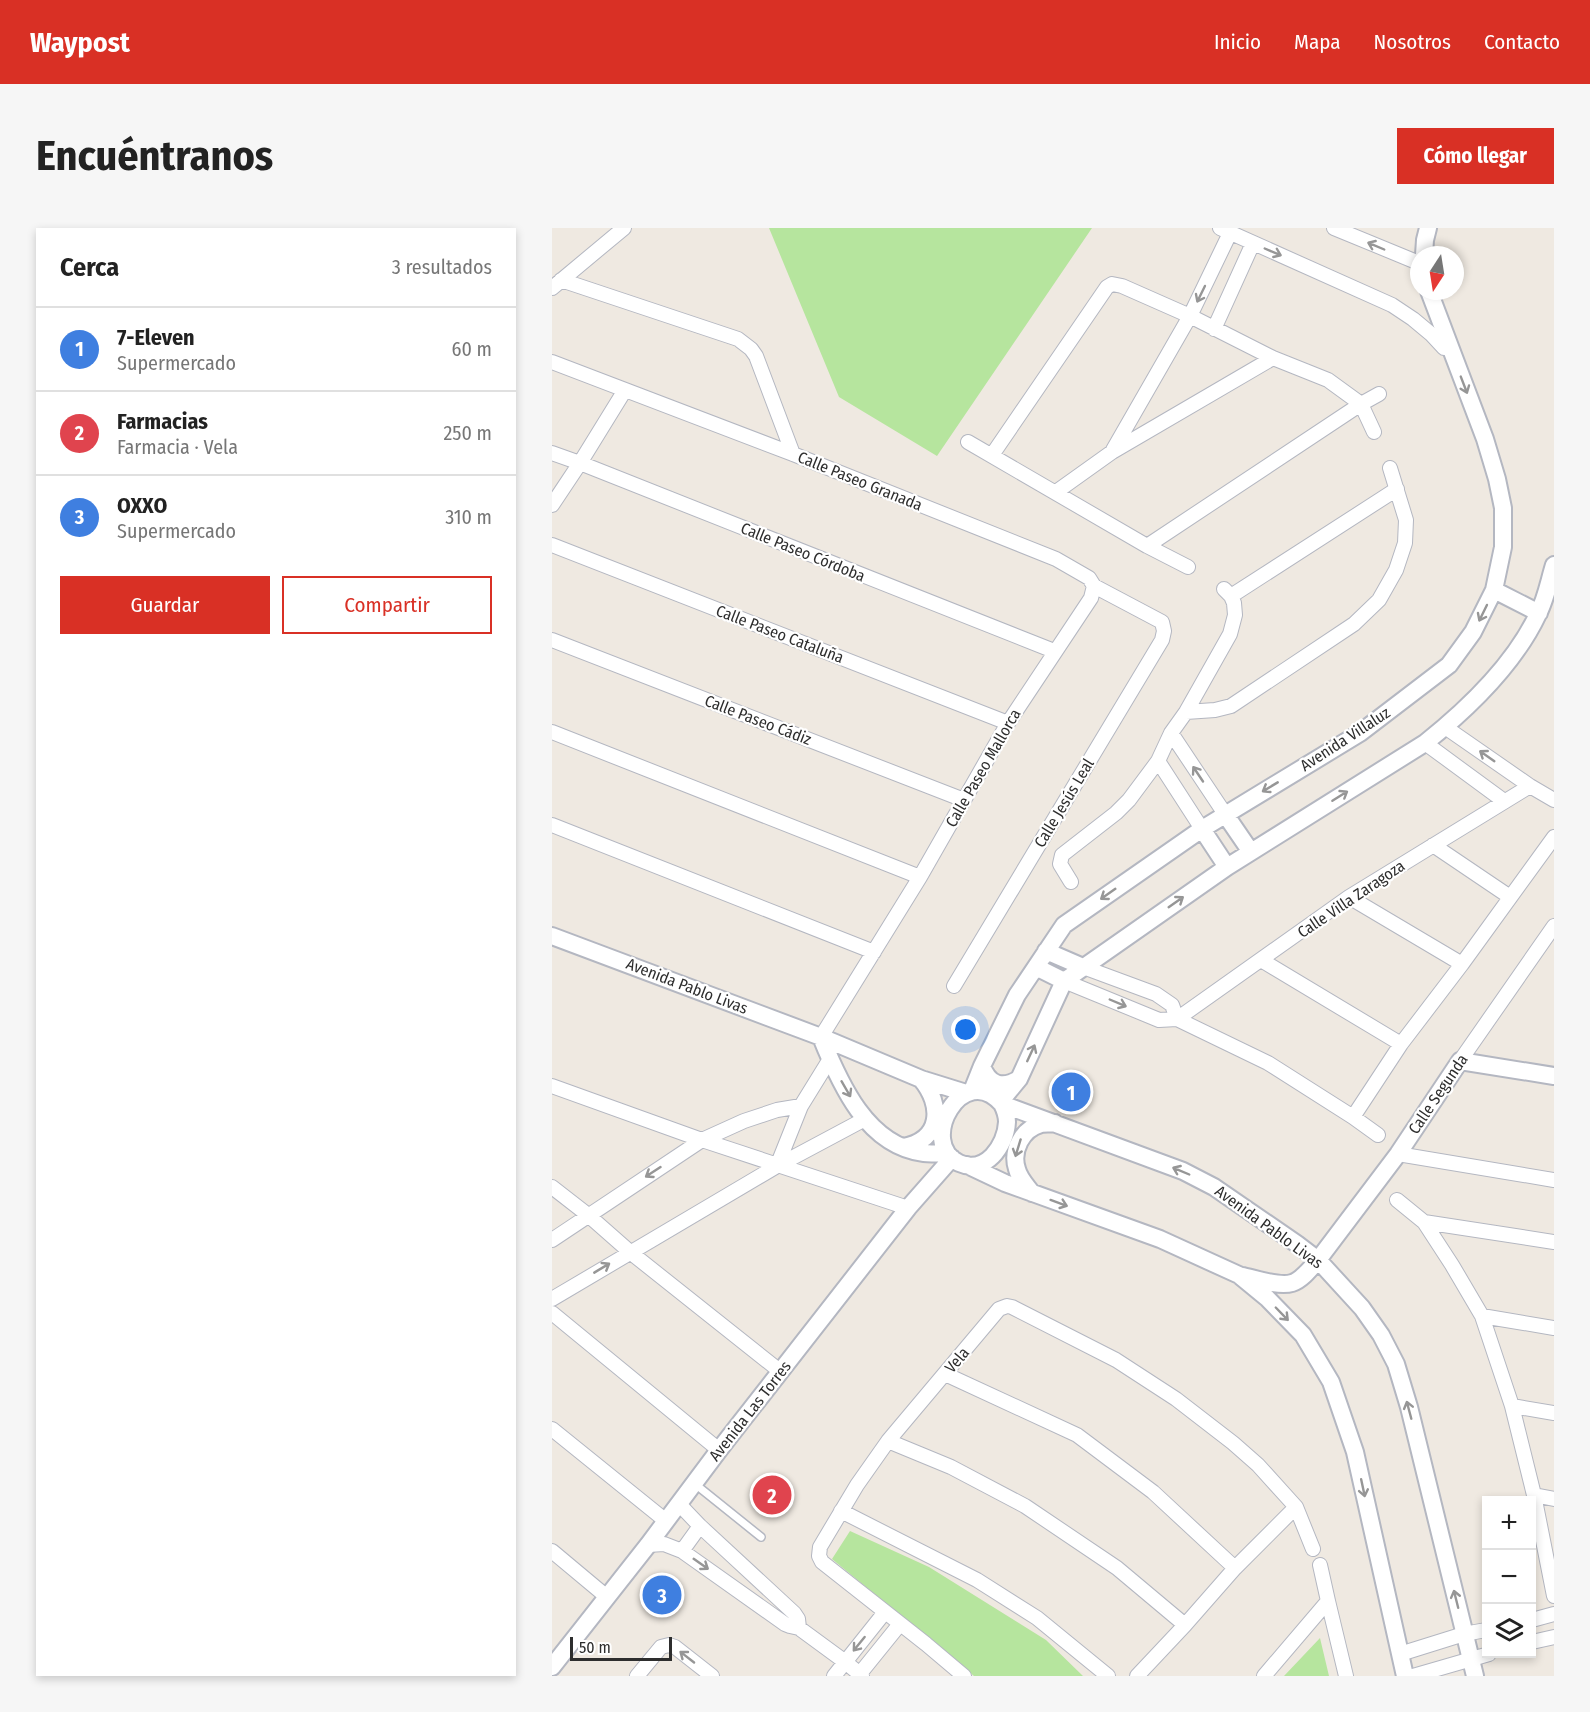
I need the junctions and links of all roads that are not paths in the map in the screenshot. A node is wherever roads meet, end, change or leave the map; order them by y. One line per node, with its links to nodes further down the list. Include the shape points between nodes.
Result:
1 (624, 228): 8 (street)
2 (1334, 228): 7 (street, one-way to 2)
3 (1428, 228): 6 (street)
4 (1225, 231): 5 (street); 10 (street, one-way to 10)
5 (1253, 243): 11 (street); 12 (street, one-way to 12, via 1370,293 1413,319)
6 (1425, 246)
7 (1410, 259)
8 (557, 284): 22 (street, via 738,339 756,356)
9 (1432, 300): 12 (street, Avenida Villaluz)
10 (1190, 316): 11 (street); 20 (street); 23 (street, via 1118,284 1107,287)
11 (1214, 329): 13 (street)
12 (1445, 346): 34 (street, Avenida Villaluz, one-way to 34, via 1485,439 1503,508 1503,547)
13 (1273, 358): 17 (street, via 1328,380); 20 (street)
14 (552, 362): 15 (street, Calle Paseo Granada)
15 (625, 390): 22 (street, Calle Paseo Granada); 24 (street)
16 (1379, 394): 17 (street)
17 (1361, 404): 18 (street); 30 (street)
18 (1374, 432)
19 (968, 442): 23 (street)
20 (1112, 452): 27 (street)
21 (552, 453): 24 (street, Calle Paseo Córdoba)
22 (793, 454): 33 (street, Calle Paseo Granada, via 1056,559 1089,578)
23 (992, 455): 27 (street)
24 (580, 463): 28 (street); 38 (street, Calle Paseo Córdoba)
25 (1390, 468): 26 (street)
26 (1398, 489): 39 (street, via 1228,592 1235,615 1230,634); 39 (street, via 1406,520 1405,543 1396,570 1379,600 1354,624 1231,706)
27 (1056, 492): 30 (street)
28 (552, 505)
29 (552, 545): 40 (street, Calle Paseo Cataluña)
30 (1147, 546): 32 (street)
31 (1554, 565): 35 (street)
32 (1188, 567)
33 (1094, 586): 36 (street, Calle Paseo Granada); 38 (street, Calle Paseo Mallorca, via 1091,598)
34 (1494, 591): 35 (street); 50 (street, Avenida Villaluz, one-way to 50, via 1473,632 1449,665 1360,733)
35 (1539, 613): 41 (street, via 1493,680)
36 (1158, 619): 70 (street, Calle Jesús Leal, via 1164,626 1162,640)
37 (552, 639): 48 (street, Calle Paseo Cádiz)
38 (1054, 651): 40 (street, Calle Paseo Mallorca)
39 (1186, 712): 43 (street)
40 (1008, 723): 48 (street, Calle Paseo Mallorca)
41 (1445, 727): 44 (street); 46 (street, one-way to 41)
42 (552, 732): 57 (street)
43 (1171, 733): 45 (street); 50 (street, one-way to 43)
44 (1425, 743): 49 (street); 55 (street, one-way to 44)
45 (1158, 761): 52 (street); 58 (street, via 1116,813 1062,855 1060,864)
46 (1530, 786): 47 (street); 49 (street, Calle Villa Zaragoza)
47 (1554, 800)
48 (964, 801): 57 (street, Calle Paseo Mallorca)
49 (1504, 801): 54 (street, Calle Villa Zaragoza)
50 (1225, 814): 52 (street, Avenida Villaluz); 55 (street)
51 (552, 825): 64 (street)
52 (1202, 829): 56 (street); 63 (street, Avenida Villaluz, one-way to 63, via 1064,925)
53 (1554, 837): 60 (street)
54 (1433, 845): 59 (street, Calle Villa Zaragoza); 60 (street)
55 (1251, 852): 56 (street)
56 (1227, 867): 68 (street, one-way to 56)
57 (920, 877): 64 (street, Calle Paseo Mallorca)
58 (1071, 882)
59 (1349, 897): 65 (street, Calle Villa Zaragoza); 66 (street)
60 (1510, 897): 66 (street)
61 (1554, 926): 75 (street, Calle Segunda)
62 (552, 936): 72 (street, Avenida Pablo Livas)
63 (1047, 951): 67 (street, Avenida Villaluz); 68 (street)
64 (874, 952): 72 (street, Calle Paseo Mallorca)
65 (1261, 960): 71 (street, Calle Villa Zaragoza); 73 (street)
66 (1462, 964): 73 (street)
67 (1036, 967): 69 (street); 76 (street, Avenida Villaluz, via 1017,995)
68 (1083, 967): 69 (street); 71 (street, via 1156,993 1172,1005)
69 (1064, 981): 71 (street, one-way to 71, via 1159,1020); 79 (street, one-way to 69)
70 (954, 986)
71 (1178, 1019): 84 (street, via 1268,1063)
72 (821, 1037): 74 (street); 78 (street, Avenida Pablo Livas)
73 (1401, 1044): 84 (street)
74 (830, 1059): 83 (street); 85 (street, one-way to 85)
75 (1460, 1061): 77 (street); 90 (street, Calle Segunda)
76 (982, 1066): 79 (street, via 991,1081 999,1084 1009,1085); 81 (street, Avenida Villaluz)
77 (1554, 1076)
78 (921, 1079): 81 (street, Avenida Pablo Livas); 89 (street, via 932,1094 936,1116 928,1136)
79 (1019, 1079): 82 (street)
80 (552, 1086): 88 (street)
81 (969, 1092): 82 (street, via 993,1095); 91 (street, via 954,1102 942,1131 943,1146)
82 (1001, 1103): 86 (street, Avenida Pablo Livas); 91 (street, via 1007,1120 997,1152 975,1166)
83 (801, 1106): 88 (street, via 777,1110); 92 (street)
84 (1353, 1117): 87 (street)
85 (865, 1119): 89 (street, via 879,1134); 92 (street)
86 (1056, 1123): 95 (street, one-way to 95, via 1032,1128 1019,1141 1017,1169); 103 (street, Avenida Pablo Livas, one-way to 86, via 1214,1187 1183,1171)
87 (1378, 1136)
88 (702, 1140): 92 (street); 98 (street, one-way to 98)
89 (902, 1147): 91 (street)
90 (1398, 1154): 93 (street); 103 (street, Calle Segunda)
91 (955, 1159): 95 (street); 97 (street, Avenida Las Torres)
92 (777, 1166): 97 (street); 102 (street)
93 (1554, 1180)
94 (552, 1187): 98 (street)
95 (1032, 1193): 104 (street, one-way to 104, via 1160,1239)
96 (1397, 1200): 99 (street)
97 (908, 1208): 109 (street, Avenida Las Torres)
98 (588, 1215): 100 (street); 102 (street)
99 (1424, 1222): 101 (street); 107 (street)
100 (552, 1240)
101 (1554, 1242)
102 (630, 1252): 105 (street, one-way to 102); 109 (street)
103 (1318, 1260): 104 (street, Calle Segunda, via 1291,1283 1274,1284); 143 (street, Avenida Pablo Livas, one-way to 103, via 1396,1364 1362,1308)
104 (1239, 1275): 146 (street, one-way to 146, via 1303,1335 1331,1383 1355,1452)
105 (552, 1299)
106 (552, 1313): 115 (street)
107 (1482, 1316): 108 (street); 111 (street)
108 (1554, 1328)
109 (781, 1372): 115 (street, Avenida Las Torres)
110 (945, 1374): 114 (street, Vela); 120 (street, Vela, via 999,1309 1012,1307 1116,1360 1176,1399 1258,1465); 131 (street, via 1077,1435 1153,1492)
111 (1512, 1406): 112 (street); 117 (street)
112 (1554, 1413)
113 (552, 1429): 122 (street)
114 (888, 1440): 121 (street, Vela); 140 (street, via 951,1467 1025,1506 1117,1568)
115 (719, 1450): 116 (street, Avenida Las Torres)
116 (695, 1483): 119 (street, Avenida Las Torres); 124 (lane)
117 (1534, 1495): 118 (street); 133 (street)
118 (1554, 1499)
119 (679, 1504): 122 (street, Avenida Las Torres); 123 (street)
120 (1296, 1507): 126 (street); 131 (street)
121 (841, 1511): 136 (street, Vela, via 820,1547 819,1556); 155 (street, via 977,1580 1037,1618)
122 (666, 1521): 125 (street, Avenida Las Torres)
123 (700, 1526): 128 (street); 130 (street)
124 (761, 1537)
125 (648, 1545): 128 (street, via 664,1544); 134 (street, Avenida Las Torres)
126 (1313, 1549)
127 (552, 1551): 134 (street)
128 (682, 1551): 132 (street, one-way to 132)
129 (1320, 1565): 135 (street)
130 (744, 1567): 132 (street); 141 (street, via 795,1613)
131 (1235, 1568): 140 (street)
132 (729, 1584): 141 (street, via 784,1623)
133 (1554, 1596)
134 (607, 1597): 148 (street, Avenida Las Torres)
135 (1328, 1601): 157 (street); 158 (street)
136 (885, 1612): 139 (street, Vela); 147 (street, one-way to 147)
137 (1554, 1614): 138 (street)
138 (1536, 1619)
139 (900, 1624): 150 (street); 154 (street, Vela)
140 (1185, 1625): 156 (street)
141 (799, 1628): 147 (street)
142 (1482, 1631): 143 (street)
143 (1464, 1634): 146 (street); 149 (street, Avenida Pablo Livas)
144 (1554, 1637): 145 (street)
145 (1536, 1641)
146 (1400, 1654): 159 (street)
147 (844, 1661): 150 (street); 153 (street)
148 (552, 1667)
149 (1473, 1668): 160 (street)
150 (860, 1675)
151 (637, 1676): 152 (street, one-way to 151, via 669,1645 660,1647)
152 (712, 1676)
153 (834, 1676)
154 (964, 1676)
155 (1108, 1676)
156 (1137, 1676)
157 (1264, 1676)
158 (1346, 1676)
159 (1405, 1676)
160 (1413, 1676)

